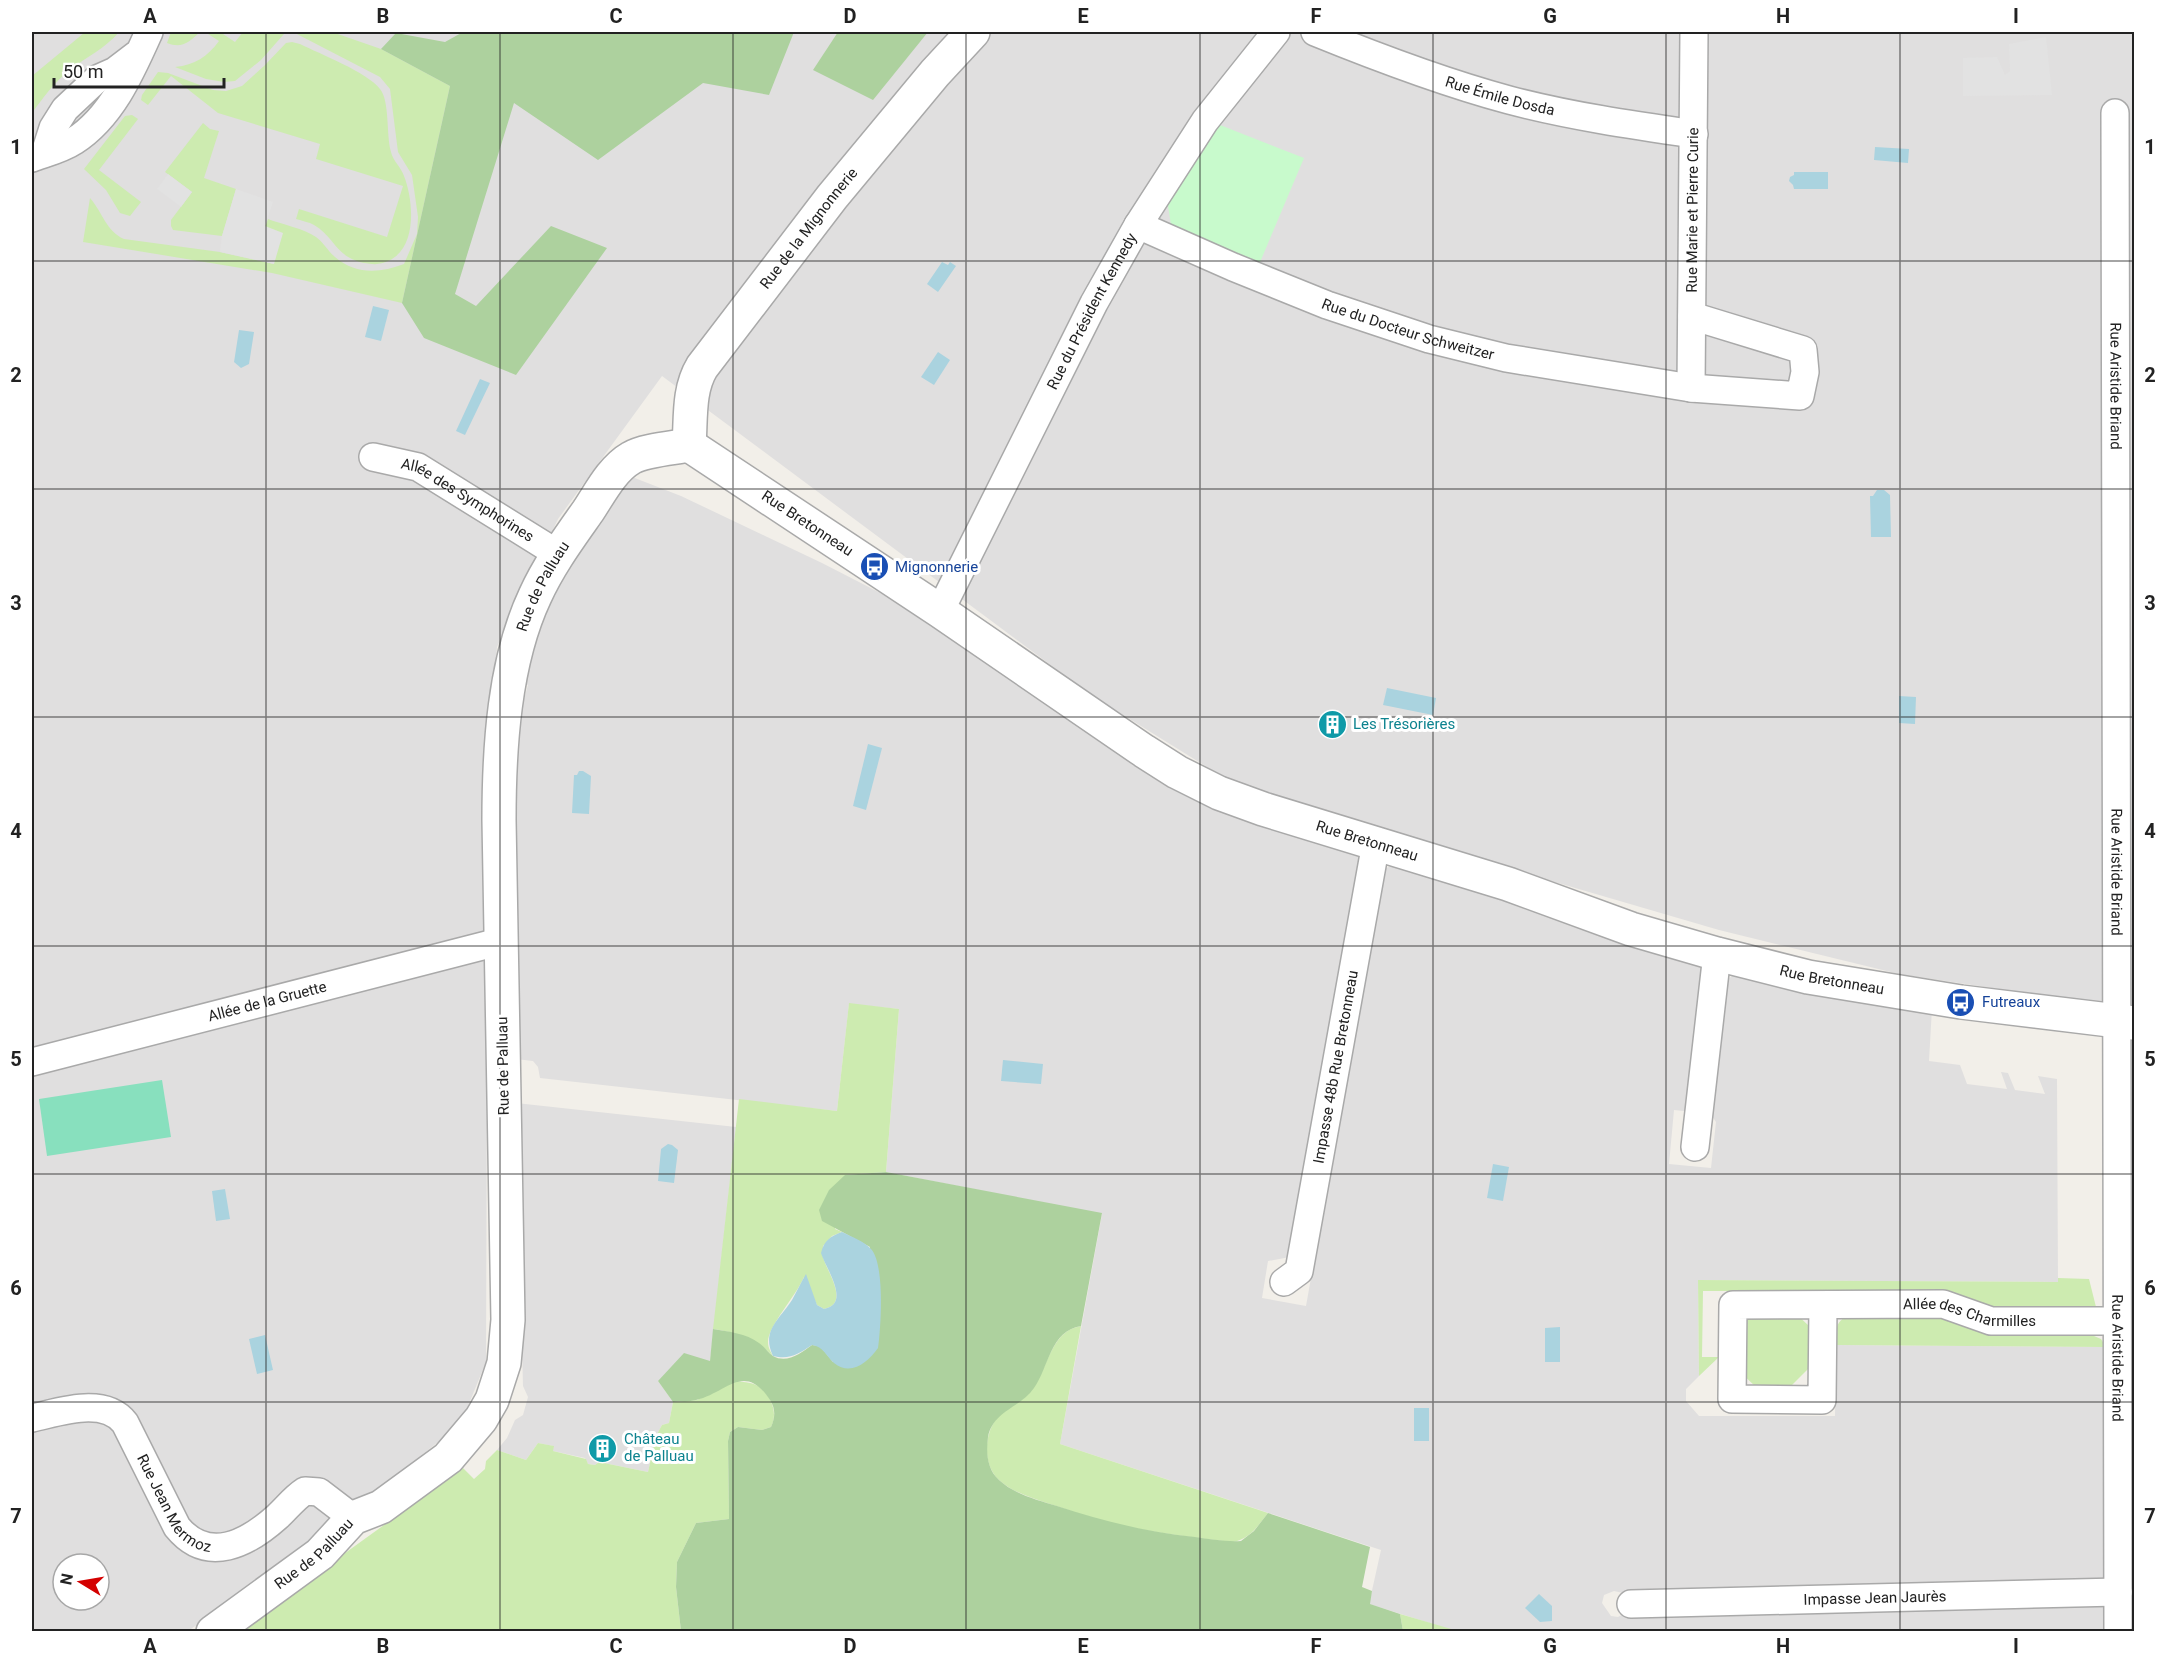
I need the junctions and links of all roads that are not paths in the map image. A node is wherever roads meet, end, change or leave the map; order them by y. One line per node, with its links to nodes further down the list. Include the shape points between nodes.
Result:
1 (973, 32): 13 (street, Rue de la Mignonnerie, via 832,197 702,368 692,389)
2 (1276, 32): 9 (street, Rue du Président Kennedy, via 1205,121)
3 (1315, 32): 7 (street, Rue Émile Dosda, via 1389,62 1511,101 1600,121)
4 (1694, 32): 7 (street, Rue Marie et Pierre Curie)
5 (144, 42): 8 (street, via 115,71 97,79 64,109)
6 (2115, 113): 12 (street, Rue Aristide Briand)
7 (1694, 134): 10 (street, Rue Marie et Pierre Curie)
8 (45, 153)
9 (1138, 225): 11 (street, Rue du Docteur Schweitzer, via 1327,305 1429,339 1506,358); 16 (street, Rue du Président Kennedy, via 1094,303)
10 (1692, 316): 11 (street, Rue Marie et Pierre Curie); 11 (street, Rue du Docteur Schweitzer, via 1803,350 1805,372 1800,396)
11 (1692, 388)
12 (2125, 420): 20 (street, Rue Aristide Briand)
13 (689, 445): 15 (street, Rue de Palluau, via 632,457 615,472); 16 (street, Rue Bretonneau)
14 (373, 457): 15 (street, Allée des Symphorines, via 418,467)
15 (558, 554): 18 (street, Rue de Palluau, via 526,619 508,688 499,756)
16 (940, 611): 17 (street, Rue Bretonneau, via 1178,772 1263,809)
17 (1376, 843): 19 (street, Rue Bretonneau, via 1508,884 1631,929); 23 (street, Impasse 48b Rue Bretonneau, via 1299,1271)
18 (502, 941): 21 (street, Allée de la Gruette); 28 (street, Rue de Palluau, via 508,1320 504,1363 481,1419 448,1458 381,1507)
19 (1718, 954): 20 (street, Rue Bretonneau, via 1808,977); 22 (street)
20 (2126, 1023): 25 (street, Rue Aristide Briand)
21 (32, 1062)
22 (1695, 1147)
23 (1284, 1282)
24 (1823, 1306): 24 (street, Allée des Charmilles, via 1733,1305 1732,1399 1822,1400); 25 (street, Allée des Charmilles, via 1943,1304 1991,1321)
25 (2116, 1321): 26 (street, Rue Aristide Briand)
26 (2126, 1414): 29 (street, Rue Aristide Briand)
27 (32, 1418): 28 (street, Rue Jean Mermoz, via 95,1407 116,1413 125,1423 177,1527 196,1544 219,1548 244,1541 264,1529 305,1491 320,1492)
28 (353, 1518): 31 (street, Rue de Palluau, via 320,1554)
29 (2124, 1583): 30 (street, Impasse Jean Jaurès); 32 (street, Rue Aristide Briand)
30 (1631, 1604)
31 (213, 1632)
32 (2118, 1632)

